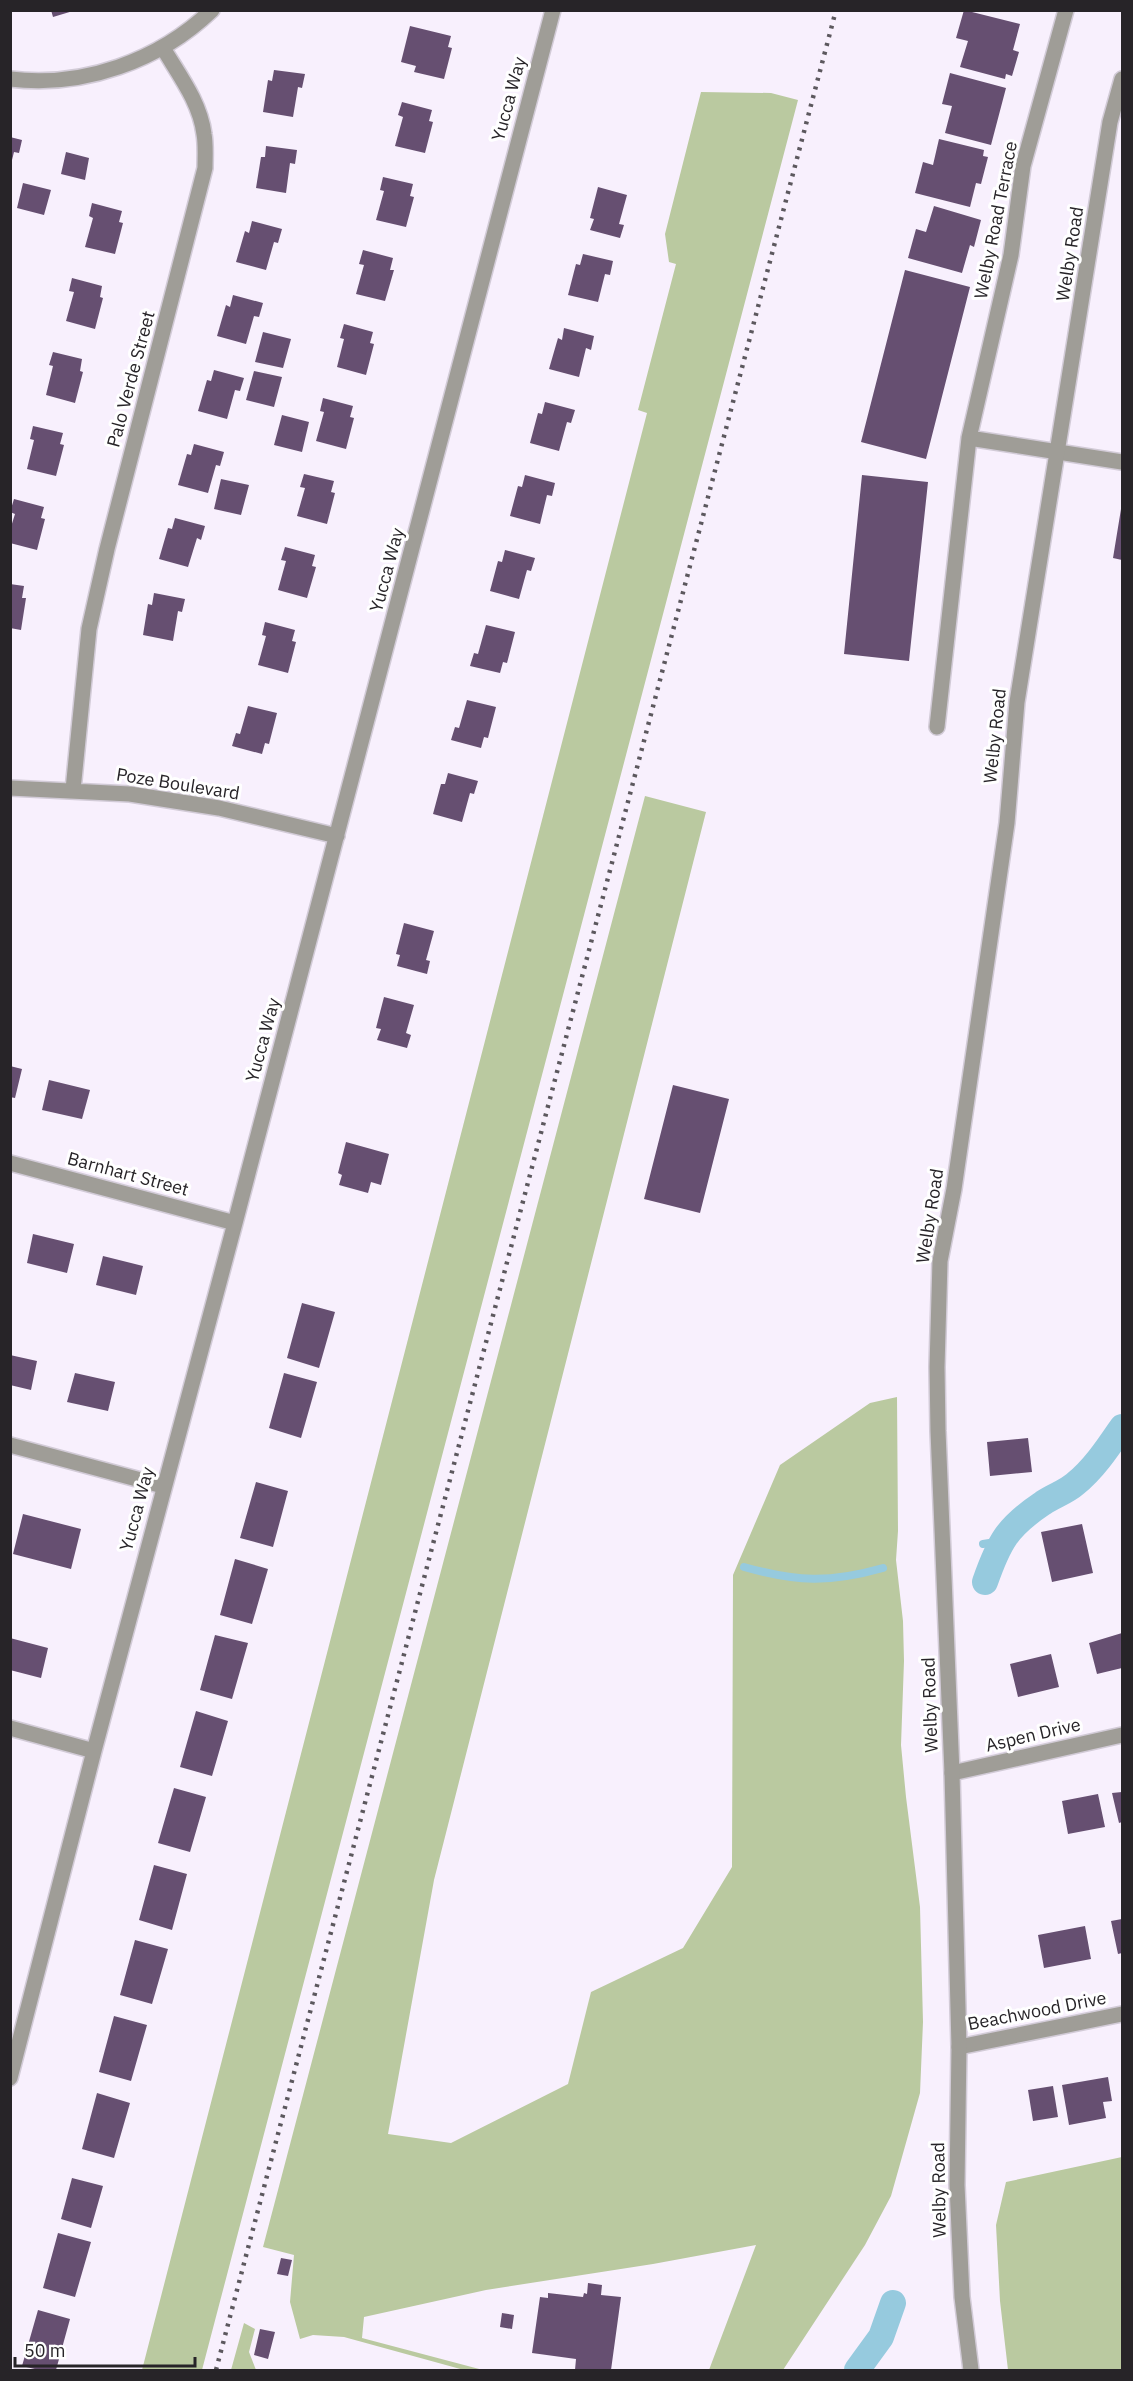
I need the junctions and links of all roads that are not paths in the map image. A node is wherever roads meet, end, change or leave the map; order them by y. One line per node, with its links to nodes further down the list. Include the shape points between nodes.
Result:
1 (212, 10): 4 (street)
2 (553, 10): 13 (street, Yucca Way)
3 (1066, 10): 7 (street, Welby Road Terrace, via 1023,166 1011,255)
4 (163, 48): 5 (street, via 136,62 94,74 44,81); 12 (street, Palo Verde Street, via 197,108 204,134 205,168 89,629)
5 (10, 79)
6 (1122, 79): 8 (street, Welby Road, via 1110,122)
7 (969, 438): 8 (street); 10 (street, Welby Road Terrace)
8 (1059, 451): 9 (street); 21 (street, Welby Road, via 1017,702 1007,823 954,1190 940,1261 938,1421)
9 (1122, 462)
10 (937, 727)
11 (10, 788): 12 (street, Poze Boulevard)
12 (73, 790): 13 (street, Poze Boulevard, via 130,794 219,808)
13 (337, 836): 15 (street, Yucca Way)
14 (10, 1163): 15 (street, Barnhart Street)
15 (235, 1223): 17 (street, Yucca Way)
16 (10, 1445): 17 (street)
17 (164, 1486): 20 (street, Yucca Way)
18 (10, 1728): 20 (street)
19 (1122, 1735): 21 (street, Aspen Drive)
20 (94, 1751): 24 (street, Yucca Way)
21 (952, 1773): 25 (street, Welby Road)
22 (10, 2014): 24 (street)
23 (1122, 2014): 25 (street, Beachwood Drive)
24 (26, 2018): 26 (street, Yucca Way)
25 (959, 2047): 27 (street, Welby Road, via 958,2208 962,2297)
26 (10, 2078)
27 (971, 2370)

